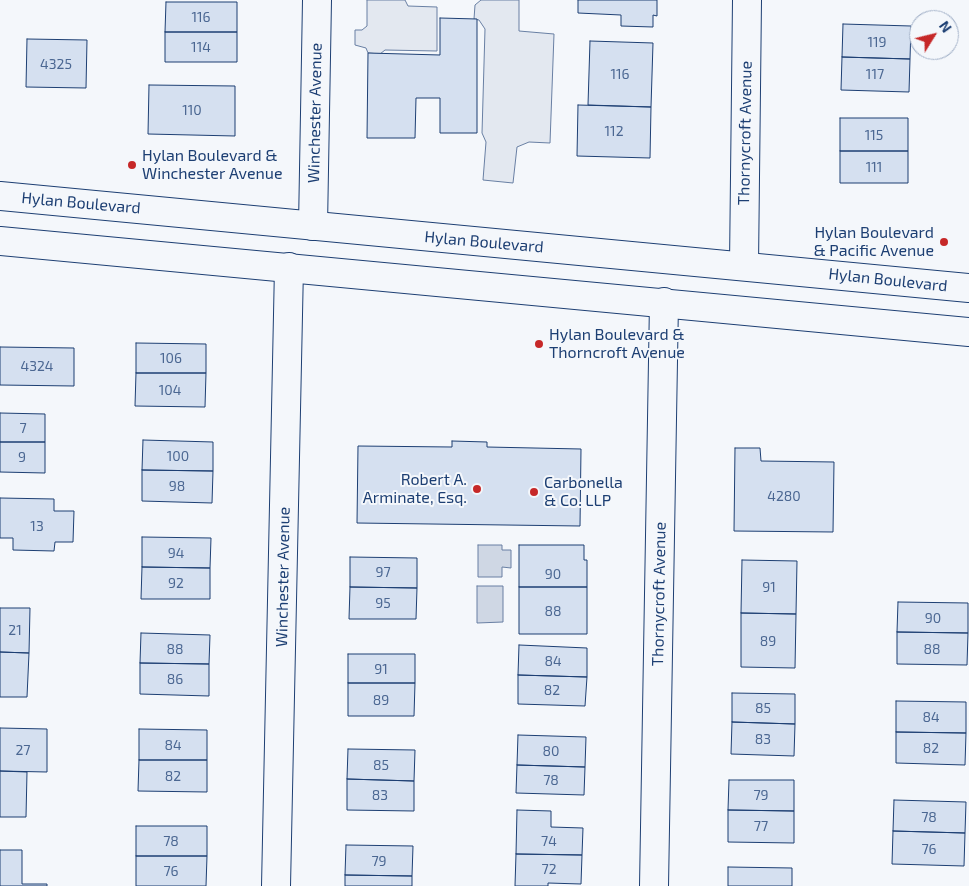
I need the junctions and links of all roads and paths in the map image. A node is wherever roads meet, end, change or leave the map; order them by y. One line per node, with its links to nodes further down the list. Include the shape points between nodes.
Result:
1 (317, 0): 4 (main road, Winchester Avenue)
2 (747, 0): 6 (main road, Thornycroft Avenue)
3 (0, 196): 4 (main road, Hylan Boulevard)
4 (313, 226): 6 (main road, Hylan Boulevard)
5 (0, 240): 7 (main road)
6 (744, 266): 8 (main road, Hylan Boulevard)
7 (289, 267): 9 (main road); 11 (main road, Winchester Avenue)
8 (969, 288)
9 (664, 302): 10 (main road); 12 (main road, Thornycroft Avenue)
10 (969, 332)
11 (276, 886)
12 (654, 886)

